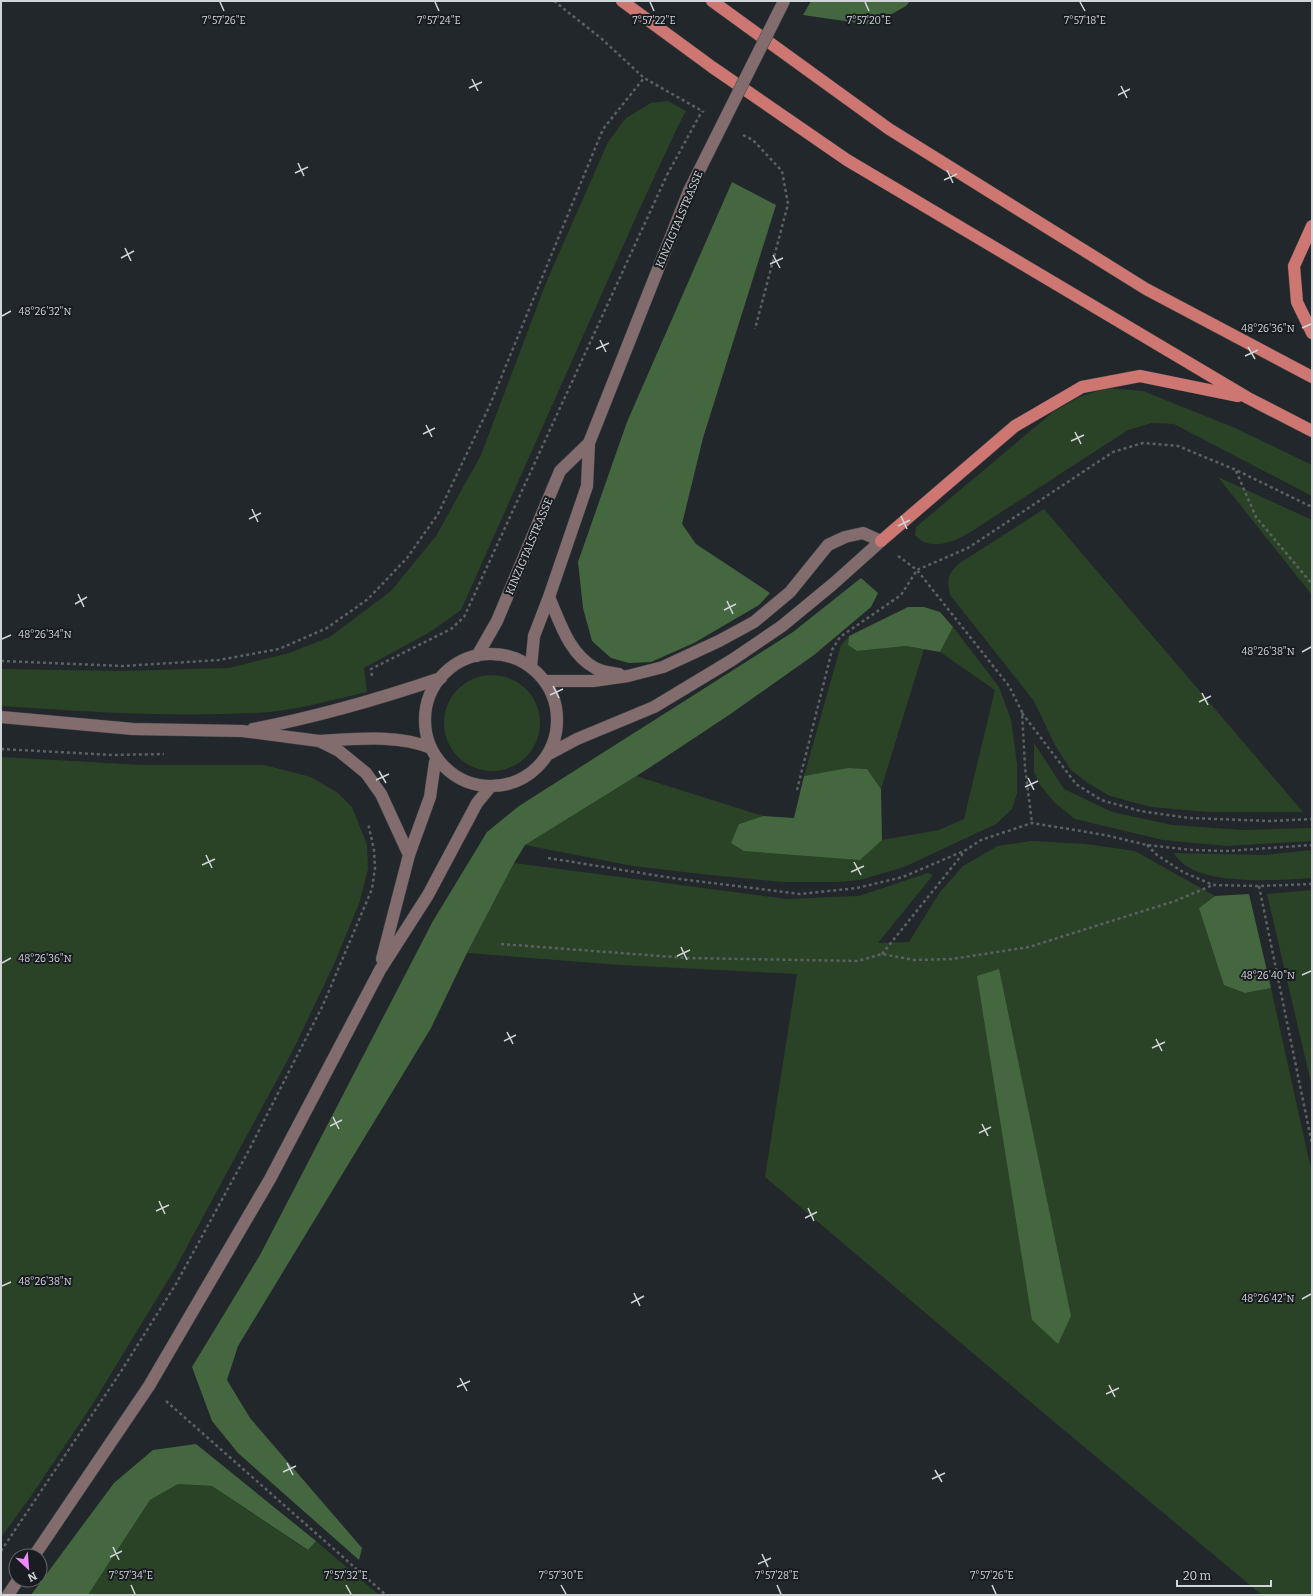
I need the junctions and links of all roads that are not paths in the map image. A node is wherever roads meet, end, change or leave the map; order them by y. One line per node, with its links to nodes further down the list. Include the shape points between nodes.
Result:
1 (622, 1): 7 (highway, via 847,160)
2 (712, 1): 6 (highway, via 896,133 1146,289)
3 (784, 1): 9 (street, KINZIGTALSTRASSE, bridge, via 689,192)
4 (1312, 226): 5 (highway, via 1294,266 1297,302)
5 (1312, 332)
6 (1312, 377)
7 (1248, 398): 8 (highway); 10 (highway, via 1140,376 1082,387 1015,426)
8 (1312, 431)
9 (589, 443): 11 (street, KINZIGTALSTRASSE, via 587,486); 12 (street, KINZIGTALSTRASSE, via 560,471 497,621)
10 (882, 541): 14 (street, via 863,533 845,537 828,545 790,592 754,622 663,667); 21 (street, via 782,626 732,660 654,707 577,739)
11 (549, 597): 13 (street, KINZIGTALSTRASSE, via 534,636); 14 (street, via 572,646 584,660 596,669)
12 (477, 656): 13 (street, via 496,654 514,658); 15 (street, via 463,660)
13 (531, 667): 16 (street)
14 (628, 676): 16 (street, via 593,681)
15 (441, 678): 18 (street, via 376,700); 20 (street, via 431,694 426,711 426,730)
16 (544, 681): 21 (street, via 554,699 557,718 555,738)
17 (1, 718): 18 (street, via 133,729)
18 (242, 731): 19 (street)
19 (319, 741): 20 (street, via 393,740 424,744); 24 (street, via 339,751 366,773 381,794)
20 (431, 748): 22 (street)
21 (547, 755): 23 (street, via 536,769 523,778)
22 (441, 763): 23 (street, via 455,775 472,783); 24 (street, via 436,762 430,798)
23 (491, 786): 25 (street, via 477,803 428,895)
24 (409, 855): 25 (street)
25 (380, 970): 26 (street, via 270,1179 148,1386)
26 (39, 1548)

